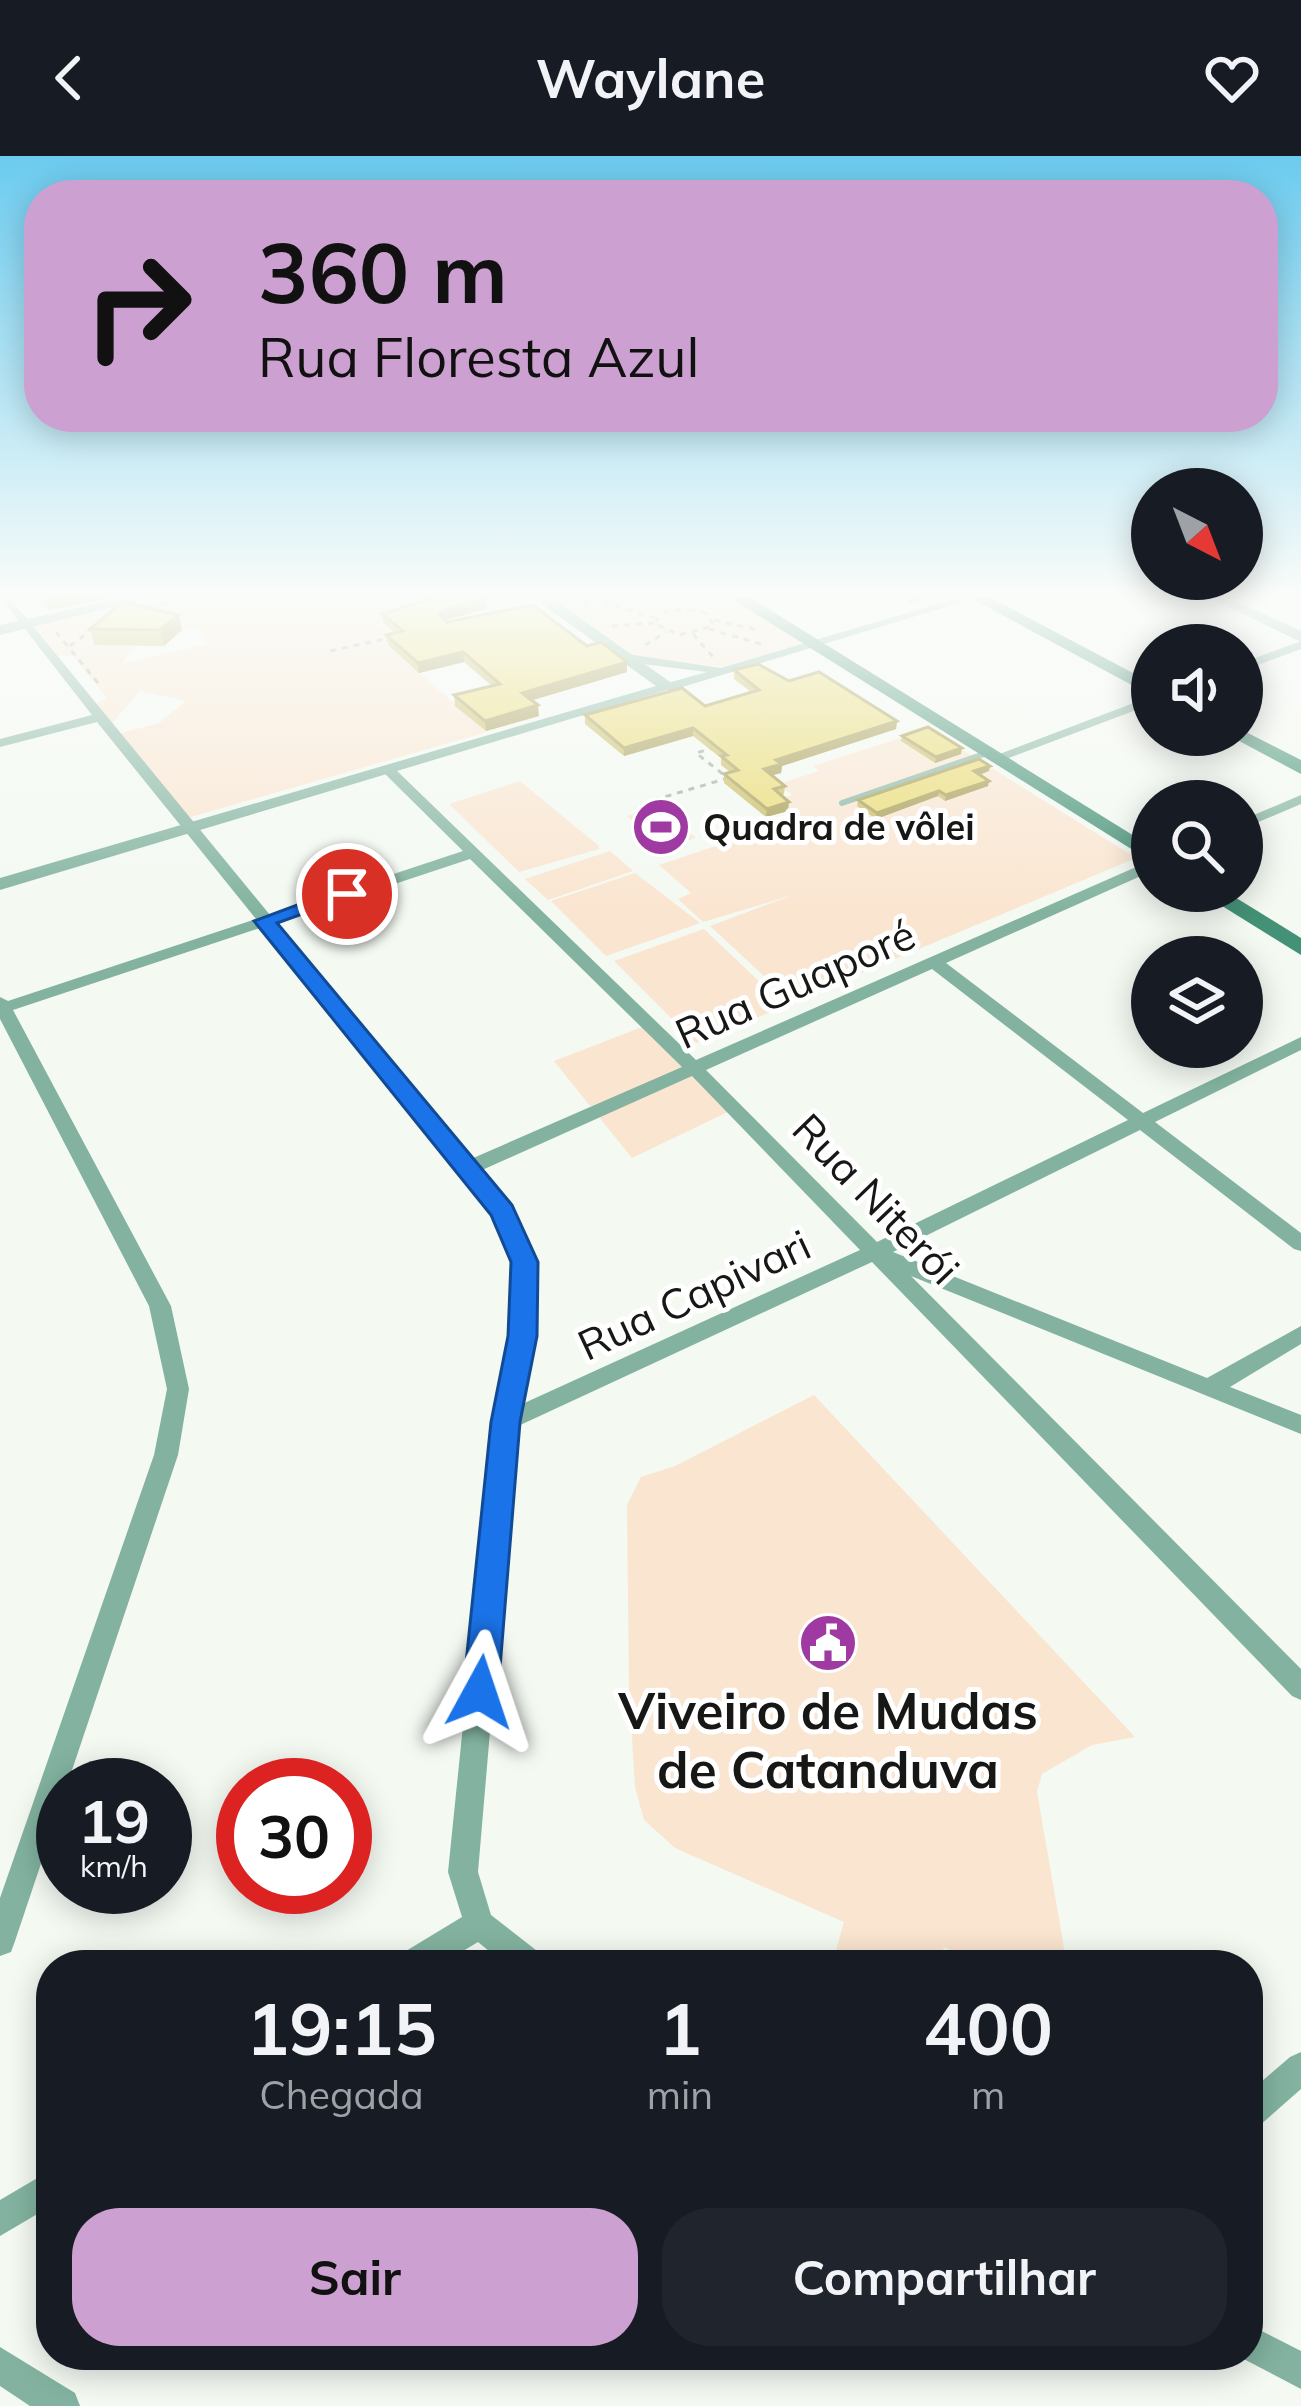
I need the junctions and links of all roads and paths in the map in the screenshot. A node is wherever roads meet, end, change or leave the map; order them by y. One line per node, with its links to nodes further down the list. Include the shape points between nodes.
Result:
1 (87, 702): 5 (street)
2 (620, 702): 11 (street)
3 (904, 702): 9 (main road)
4 (1131, 707): 9 (street)
5 (99, 717): 6 (street); 16 (street)
6 (0, 743)
7 (728, 743): 13 (path, via 696,753 728,778)
8 (1263, 748): 10 (main road)
9 (991, 756): 14 (lane); 17 (main road)
10 (1301, 768)
11 (388, 771): 16 (street); 18 (street, Rua Niterói)
12 (1301, 799): 15 (street)
13 (654, 800)
14 (842, 802)
15 (1263, 816)
16 (190, 827): 20 (street); 22 (street)
17 (1131, 843)
18 (472, 853): 22 (street); 27 (street, Rua Niterói)
19 (1131, 874): 24 (street, Rua Guaporé)
20 (0, 884)
21 (1243, 912): 23 (main road)
22 (264, 921): 25 (street); 29 (street)
23 (1301, 948)
24 (934, 962): 27 (street, Rua Guaporé); 28 (street)
25 (1, 1006): 38 (street, via 160,1306 178,1389 166,1455)
26 (1301, 1043): 28 (street, Rua Capivari)
27 (694, 1069): 29 (street, Rua Guaporé); 31 (street, Rua Niterói)
28 (1140, 1120): 30 (street); 31 (street, Rua Capivari)
29 (467, 1169): 34 (street, via 503,1212 524,1262 523,1336)
30 (1301, 1244)
31 (873, 1252): 33 (street); 34 (street, Rua Capivari); 36 (street, Rua Niterói)
32 (1301, 1334): 33 (street)
33 (1212, 1386): 35 (street)
34 (506, 1422): 37 (street, via 464,1872)
35 (1301, 1425)
36 (1301, 1687)
37 (478, 1924): 39 (street); 40 (street)
38 (0, 1941)
39 (436, 1950)
40 (511, 1950)
41 (1301, 2068): 42 (street)
42 (1263, 2102)
43 (36, 2196): 44 (street)
44 (0, 2219)
45 (1263, 2350): 47 (street)
46 (0, 2366): 48 (street)
47 (1301, 2371)
48 (62, 2406)

